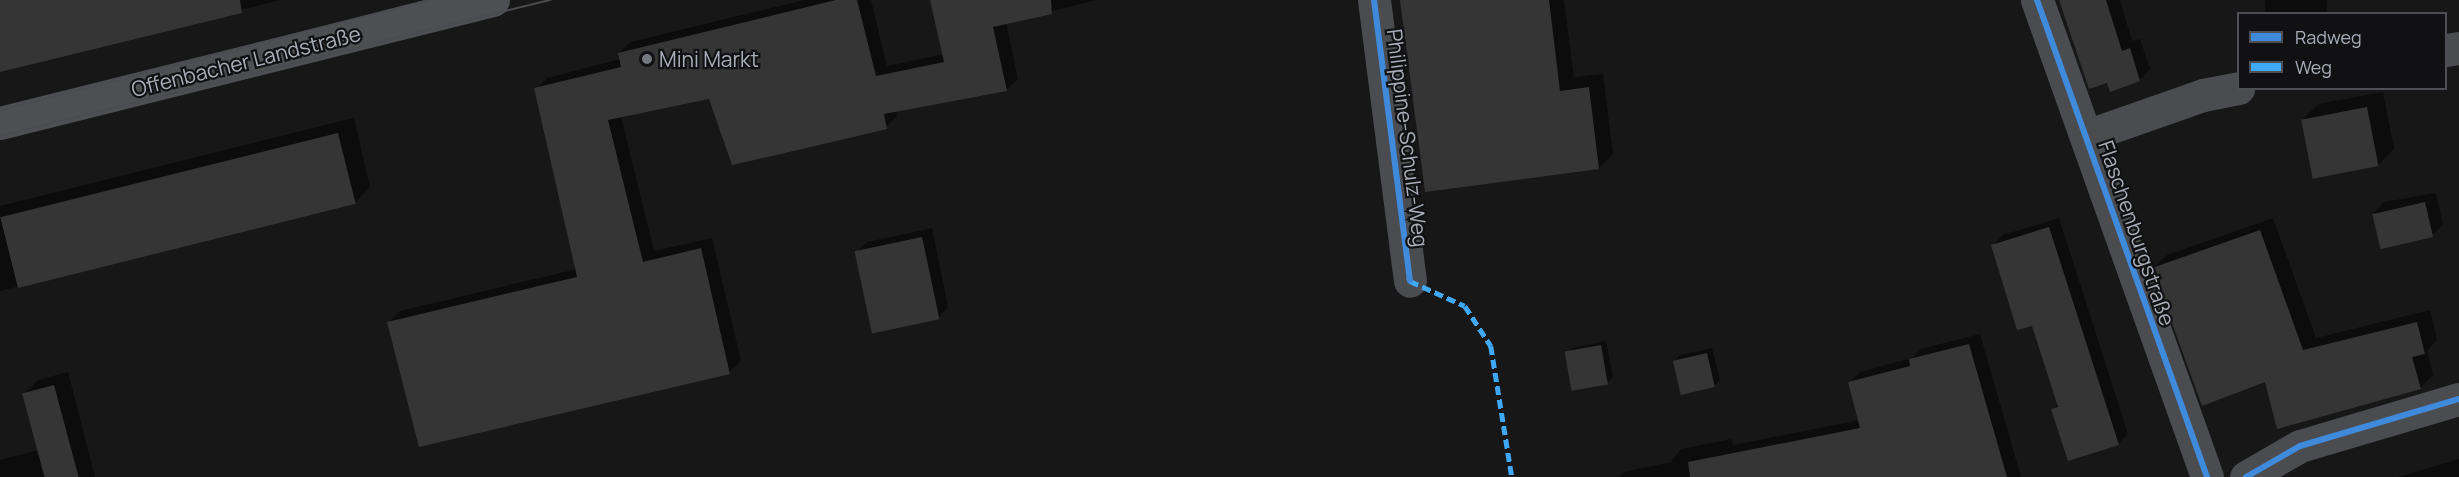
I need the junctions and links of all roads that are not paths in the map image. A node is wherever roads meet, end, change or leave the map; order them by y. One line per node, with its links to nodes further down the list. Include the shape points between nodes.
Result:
1 (493, 0): 5 (main road, Offenbacher Landstraße)
2 (1374, 0): 7 (street, Philippine-Schulz-Weg)
3 (2037, 0): 6 (street, Flaschenburgstraße)
4 (2237, 88): 6 (street, via 2203,95)
5 (0, 123)
6 (2086, 136): 9 (street, Flaschenburgstraße)
7 (1410, 281)
8 (2459, 399): 10 (street, via 2300,446)
9 (2207, 477)
10 (2246, 477)

